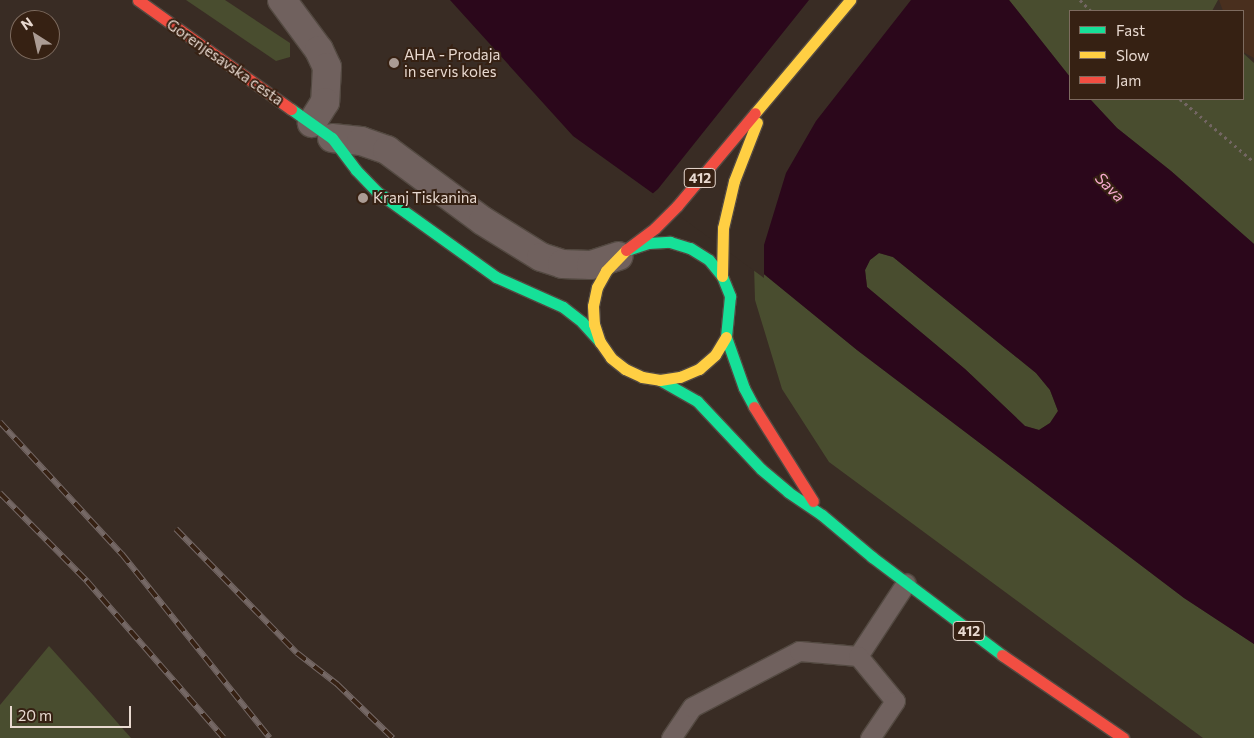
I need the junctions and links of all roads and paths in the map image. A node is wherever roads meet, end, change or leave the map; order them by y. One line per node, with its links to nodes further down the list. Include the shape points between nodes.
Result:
1 (138, 0): 8 (main road, Gorenjesavska cesta)
2 (282, 0): 8 (street, via 319,50 327,67)
3 (850, 0): 6 (main road, 412)
4 (1080, 0): 5 (path)
5 (1090, 10)
6 (766, 100): 10 (main road, 412, via 677,206); 11 (main road, 412, via 734,181 724,228)
7 (1181, 100): 9 (path)
8 (322, 130): 10 (street, Gorenjesavska cesta, via 387,150 522,247 541,257 562,264 591,265); 13 (main road, Gorenjesavska cesta, via 376,191 488,272 563,307)
9 (1254, 162)
10 (623, 254): 11 (main road, 412, via 648,243 670,242 690,248 709,260); 13 (main road, 412, via 606,270 597,287 593,306)
11 (722, 276): 12 (main road, 412, via 730,296)
12 (726, 337): 14 (main road, 412, via 715,355 700,369); 15 (main road, 412, via 758,417)
13 (600, 342): 14 (main road, 412, via 611,358 625,369 642,377)
14 (660, 380): 15 (main road, 412, via 696,402 761,469)
15 (822, 515): 16 (main road, 412)
16 (906, 583): 17 (lane); 20 (main road, 412, via 1014,664)
17 (858, 656): 18 (lane, via 800,651 692,707); 19 (lane, via 895,701)
18 (671, 738)
19 (870, 738)
20 (1122, 738)

